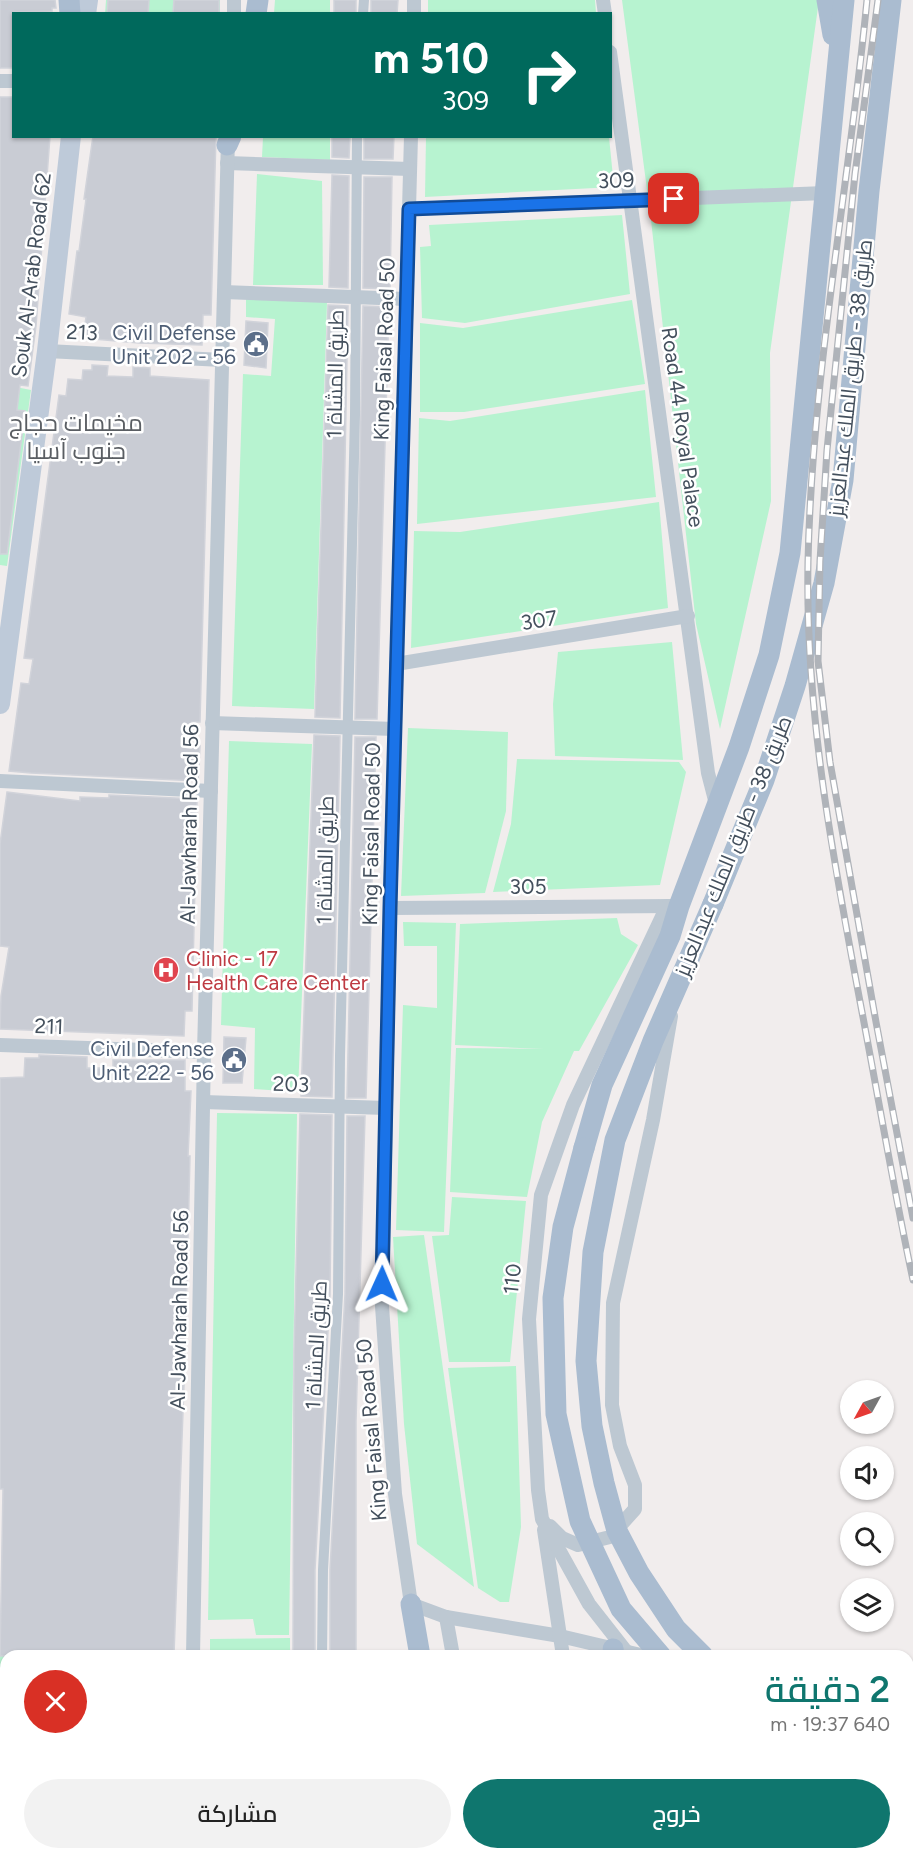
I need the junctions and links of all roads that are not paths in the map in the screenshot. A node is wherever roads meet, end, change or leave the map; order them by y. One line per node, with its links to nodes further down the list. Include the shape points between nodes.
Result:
1 (827, 0): 5 (main road)
2 (844, 0): 5 (main road, طريق 38 - طريق الملك عبدالعزيز)
3 (891, 0): 31 (main road, طريق 38 - طريق الملك عبدالعزيز, bridge, via 843,480 824,583 764,780)
4 (612, 66): 13 (street, Road 44 Royal Palace)
5 (838, 66): 12 (main road, طريق 38 - طريق الملك عبدالعزيز)
6 (71, 138): 18 (main road, Souk Al-Arab Road 62)
7 (357, 138): 10 (street, طريق المشاة 1)
8 (411, 138): 11 (street, King Faisal Road 50)
9 (228, 145): 10 (street); 15 (street, Al-Jawharah Road 56)
10 (357, 168): 11 (street); 16 (street, طريق المشاة 1)
11 (410, 169): 14 (street, King Faisal Road 50)
12 (825, 193): 13 (street, 309); 28 (main road, طريق 38 - طريق الملك عبدالعزيز, via 790,553 769,655)
13 (631, 200): 14 (street, 309); 20 (street, Road 44 Royal Palace)
14 (409, 209): 17 (street, King Faisal Road 50)
15 (224, 292): 16 (street); 19 (street, Al-Jawharah Road 56)
16 (356, 297): 17 (street); 24 (street, طريق المشاة 1)
17 (406, 299): 21 (street, King Faisal Road 50)
18 (47, 351): 19 (street, 213); 22 (main road, Souk Al-Arab Road 62)
19 (222, 360): 23 (street, Al-Jawharah Road 56)
20 (688, 616): 21 (street, 307); 28 (street, Road 44 Royal Palace, via 708,773)
21 (396, 664): 25 (street, King Faisal Road 50)
22 (0, 704)
23 (213, 723): 24 (street); 27 (street, Al-Jawharah Road 56)
24 (348, 729): 25 (street); 35 (street, طريق المشاة 1)
25 (395, 729): 30 (street, King Faisal Road 50)
26 (0, 781): 27 (street)
27 (211, 791): 33 (street, Al-Jawharah Road 56)
28 (717, 807): 29 (main road, طريق 38 - طريق الملك عبدالعزيز)
29 (673, 906): 30 (street, 305); 37 (street, 110, via 573,1105 541,1195 529,1319); 48 (main road, طريق 38 - طريق الملك عبدالعزيز, bridge, via 670,936 602,1085 563,1227 553,1298 555,1414 580,1521 621,1609)
30 (390, 908): 36 (street, King Faisal Road 50)
31 (675, 990): 37 (street, via 653,1120 613,1304 612,1405 620,1446 635,1485 635,1509 610,1537 578,1545 562,1538); 49 (main road, طريق 38 - طريق الملك عبدالعزيز, bridge, via 615,1140 593,1252 586,1361 592,1426 617,1531 676,1629)
32 (0, 1045): 33 (street, 211)
33 (204, 1052): 34 (street, Al-Jawharah Road 56)
34 (204, 1102): 35 (street, 203); 41 (street, Al-Jawharah Road 56)
35 (340, 1107): 36 (street, 203); 42 (street, طريق المشاة 1, via 338,1294)
36 (386, 1108): 38 (street, King Faisal Road 50, via 382,1306 395,1494)
37 (542, 1519): 40 (street); 47 (street, 110)
38 (411, 1604): 39 (street); 43 (main road)
39 (446, 1617): 40 (street); 44 (street)
40 (560, 1636): 45 (street); 46 (street)
41 (193, 1650)
42 (322, 1650)
43 (419, 1650)
44 (452, 1650)
45 (562, 1650)
46 (607, 1650)
47 (618, 1650)
48 (656, 1650)
49 (697, 1650)

